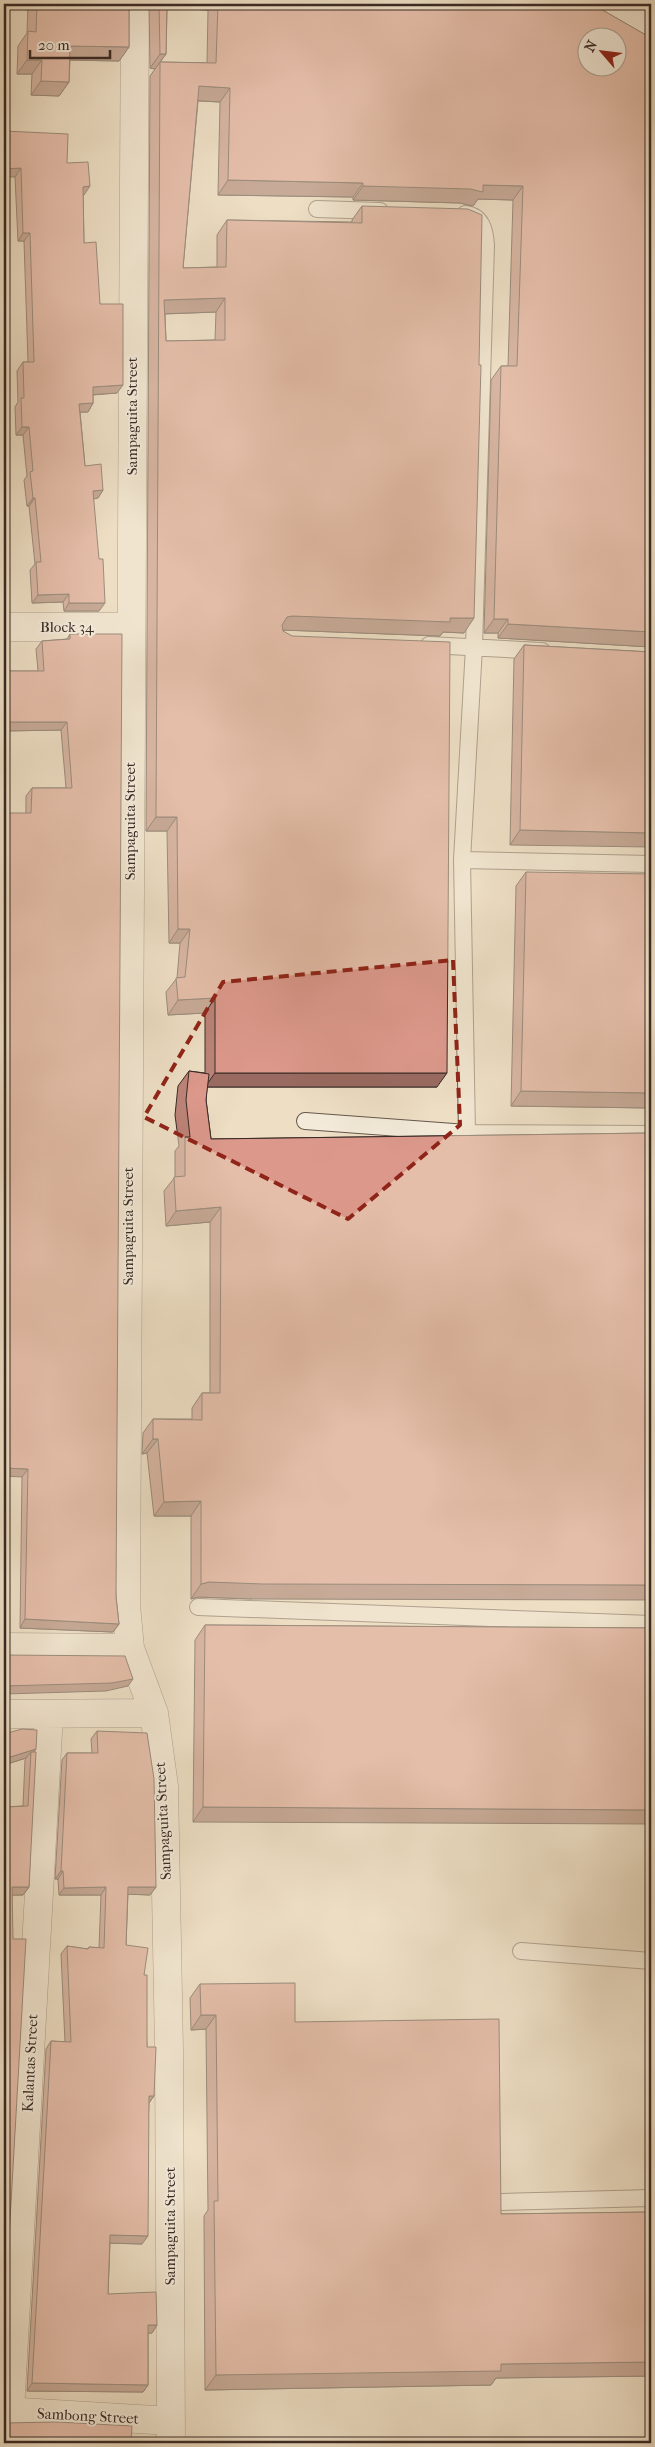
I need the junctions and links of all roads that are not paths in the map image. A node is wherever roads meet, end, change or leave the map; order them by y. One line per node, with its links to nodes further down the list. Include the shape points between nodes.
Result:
1 (135, 4): 8 (street, Sampaguita Street)
2 (617, 4): 3 (street)
3 (648, 16)
4 (317, 209): 5 (lane)
5 (393, 211)
6 (450, 213): 10 (lane, via 469,214 476,218 485,230 486,245)
7 (4, 627): 8 (street, Block 34)
8 (130, 627): 20 (street, Sampaguita Street, via 126,1596)
9 (416, 645): 10 (lane)
10 (474, 647): 11 (lane); 12 (lane)
11 (562, 652)
12 (462, 860): 13 (lane); 15 (lane)
13 (651, 864)
14 (305, 1121): 15 (lane)
15 (467, 1133): 16 (lane)
16 (651, 1134)
17 (198, 1607): 18 (lane)
18 (651, 1624)
19 (4, 1647): 20 (street)
20 (130, 1648): 21 (street, Sampaguita Street)
21 (154, 1713): 23 (street); 29 (street, Sampaguita Street, via 164,1796)
22 (4, 1714): 23 (street)
23 (49, 1714): 28 (street, Kalantas Street)
24 (520, 1951): 25 (lane)
25 (651, 1961)
26 (651, 2198): 27 (lane)
27 (502, 2202)
28 (7, 2411): 29 (street, Sambong Street)
29 (171, 2432)

